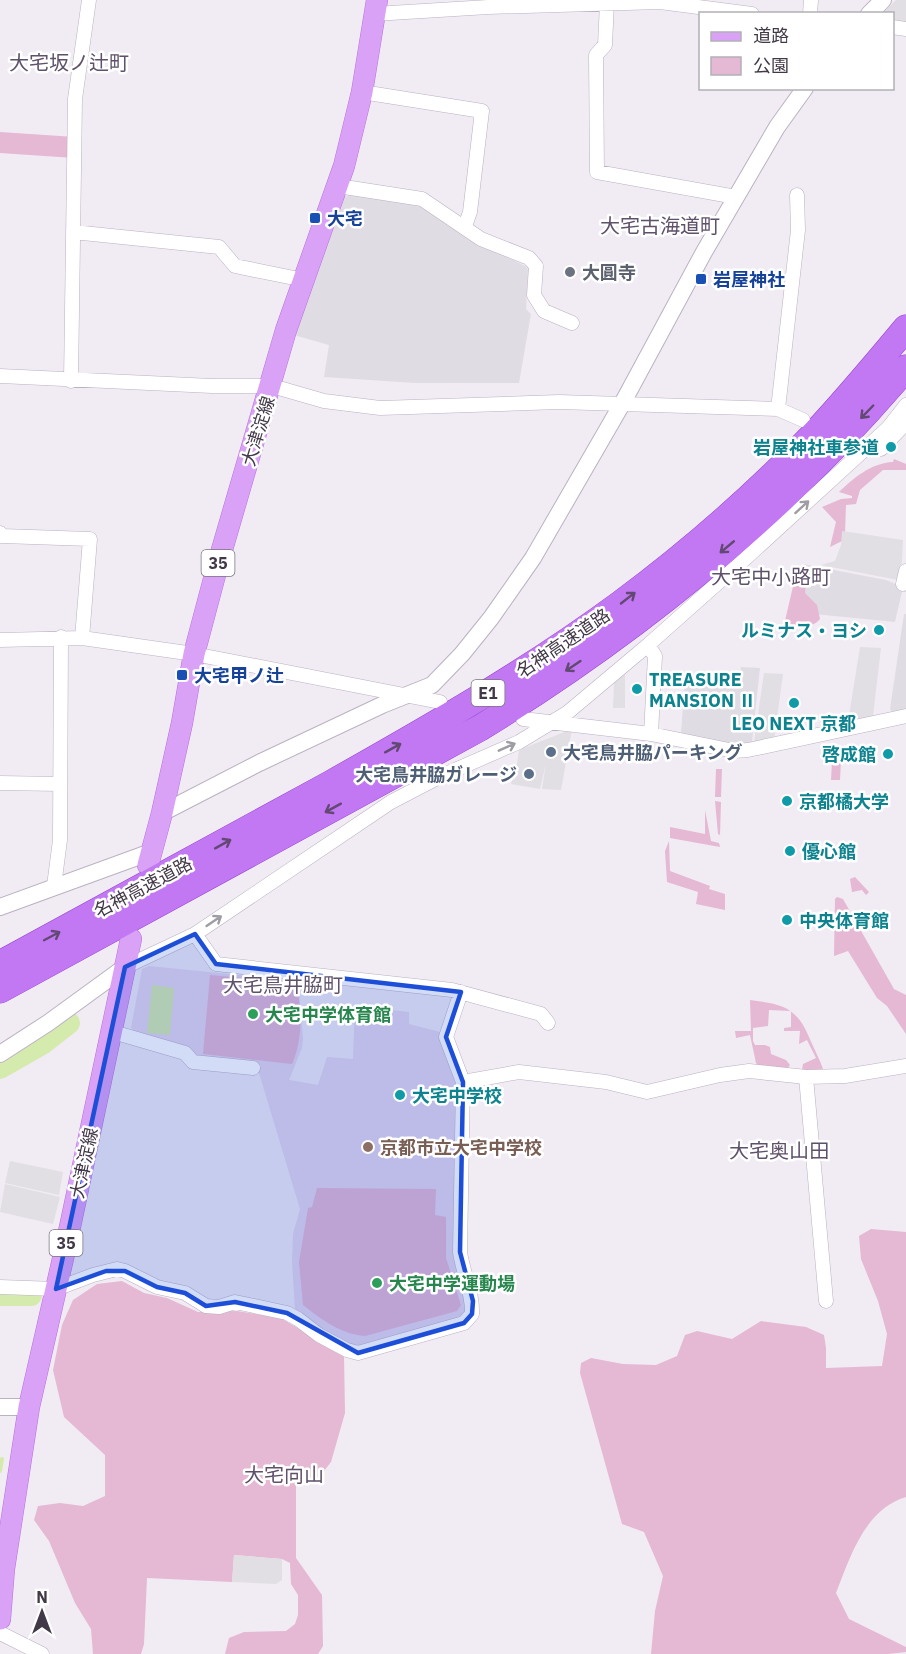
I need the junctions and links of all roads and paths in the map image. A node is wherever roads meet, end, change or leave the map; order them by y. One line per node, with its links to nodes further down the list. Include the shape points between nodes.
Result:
1 (89, 0): 13 (street, via 75,99)
2 (884, 0): 6 (street)
3 (607, 3): 4 (street, via 488,7); 5 (street, via 660,2); 11 (street, via 605,45 596,55 597,172)
4 (376, 4): 8 (main road, 大津淀線 / 35)
5 (737, 12)
6 (871, 12)
7 (804, 90): 11 (street)
8 (362, 92): 9 (main road, 大津淀線 / 35); 12 (street, via 482,111)
9 (338, 186): 12 (street, via 422,199); 14 (main road, 大津淀線 / 35)
10 (797, 195): 23 (street, via 798,230)
11 (736, 197): 21 (street)
12 (465, 226): 15 (street, via 481,238 529,258 536,266 534,295 544,311)
13 (73, 232): 14 (street, via 219,247 235,266); 19 (street)
14 (304, 280): 20 (main road, 大津淀線 / 35)
15 (572, 323)
16 (906, 328): 47 (highway, 名神高速道路 / E1, one-way to 16, via 453,715 583,630 729,514 813,435)
17 (906, 368): 49 (highway, 名神高速道路 / E1, one-way to 49, via 816,465 748,529 636,622 519,704)
18 (0, 376): 19 (street)
19 (71, 381): 20 (street)
20 (272, 386): 21 (street, via 324,401 380,408 559,402); 32 (main road, 大津淀線 / 35)
21 (622, 404): 23 (street); 33 (street, via 533,558 491,618 432,685)
22 (906, 405): 26 (street)
23 (778, 409): 24 (street)
24 (803, 420)
25 (906, 423): 26 (street)
26 (875, 448): 31 (street, one-way to 26)
27 (0, 534): 29 (street, via 90,539)
28 (61, 637): 29 (street); 30 (street); 40 (street)
29 (82, 638): 32 (street)
30 (0, 640)
31 (648, 645): 37 (street); 38 (street, via 655,656)
32 (194, 654): 33 (street); 41 (main road, 大津淀線 / 35)
33 (405, 696): 34 (street); 41 (street)
34 (440, 702)
35 (906, 716): 38 (street, via 748,750 722,750)
36 (523, 719): 37 (street)
37 (551, 723): 38 (street); 45 (street, one-way to 37, via 391,802)
38 (651, 734)
39 (0, 783): 40 (street)
40 (60, 784): 43 (street, via 60,840)
41 (162, 813): 42 (main road, 大津淀線 / 35)
42 (150, 858): 43 (street)
43 (54, 886): 44 (street)
44 (0, 907)
45 (195, 934): 48 (street); 50 (street, via 216,964)
46 (132, 939): 48 (main road, 大津淀線 / 35)
47 (0, 964)
48 (125, 967): 52 (main road, 大津淀線 / 35); 53 (street)
49 (0, 990)
50 (461, 992): 51 (street, via 541,1014); 57 (street, via 446,1037)
51 (548, 1023)
52 (112, 1032): 55 (street, via 185,1053 193,1062); 59 (main road, 大津淀線 / 35)
53 (0, 1054)
54 (906, 1066): 56 (street, via 845,1076)
55 (253, 1068)
56 (806, 1077): 57 (street, via 749,1071 647,1092 606,1082 519,1072); 60 (street)
57 (463, 1082): 59 (street, via 460,1252 473,1301 472,1314 464,1323 358,1353 346,1350 287,1314 235,1302 206,1306 185,1293 157,1287 117,1269)
58 (0, 1287): 59 (street)
59 (56, 1288): 62 (main road, 大津淀線 / 35)
60 (826, 1301)
61 (0, 1407): 62 (street)
62 (29, 1407): 63 (main road, 大津淀線 / 35)
63 (5, 1519): 64 (main road, 大津淀線)
64 (0, 1619)
65 (0, 1633): 66 (street)
66 (42, 1654)

